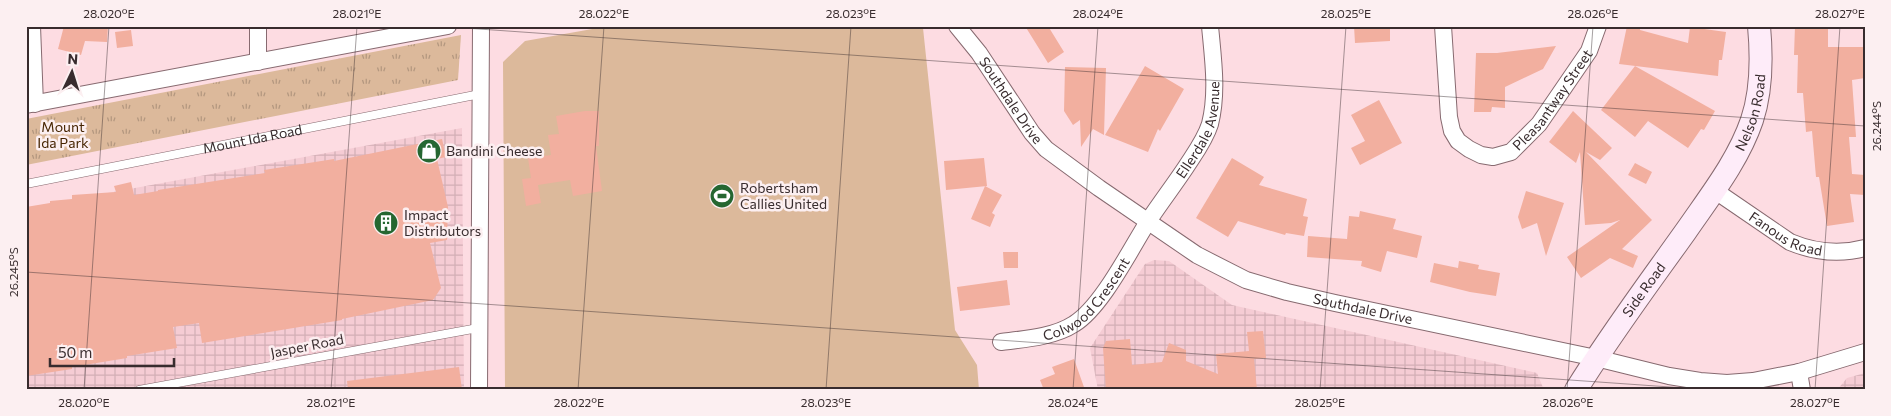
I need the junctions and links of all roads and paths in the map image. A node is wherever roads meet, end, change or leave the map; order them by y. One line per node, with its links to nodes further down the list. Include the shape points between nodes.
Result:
1 (32, 26): 12 (street)
2 (258, 26): 10 (street)
3 (448, 26): 10 (street)
4 (481, 26): 11 (street)
5 (957, 26): 15 (street, Southdale Drive, via 1046,149)
6 (1210, 26): 15 (street, Ellerdale Avenue, via 1214,89 1209,126 1202,142)
7 (1443, 26): 8 (street, Pleasantway Street, via 1452,131 1469,150 1493,157 1511,152 1539,124 1589,52)
8 (1598, 26)
9 (1759, 26): 14 (street, Nelson Road, via 1761,68 1756,105 1746,136)
10 (258, 62): 12 (street)
11 (480, 94): 13 (lane, Mount Ida Road); 17 (street)
12 (31, 105)
13 (26, 184)
14 (1714, 190): 16 (street, Fanous Road, via 1790,242 1804,248 1835,252); 20 (street, Side Road)
15 (1148, 222): 18 (street, Colwood Crescent, via 1096,304 1083,318 1069,328 1053,333); 20 (street, Southdale Drive, via 1214,265 1262,286)
16 (1865, 248)
17 (478, 328): 22 (lane, Jasper Road); 23 (street)
18 (1001, 342)
19 (1865, 352): 21 (street, Southdale Drive)
20 (1596, 358): 21 (street, Southdale Drive, via 1668,376 1727,383); 24 (street, Side Road)
21 (1799, 372): 25 (street)
22 (139, 390)
23 (479, 390)
24 (1576, 390)
25 (1802, 390)

